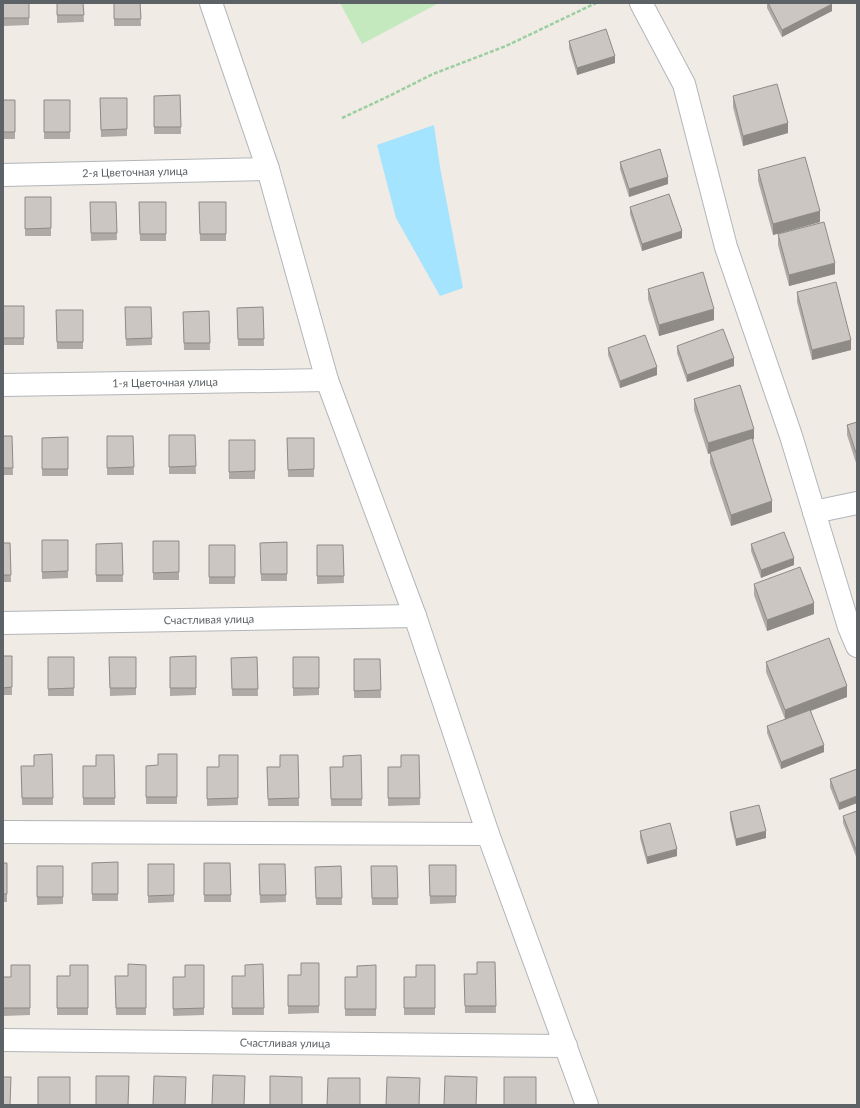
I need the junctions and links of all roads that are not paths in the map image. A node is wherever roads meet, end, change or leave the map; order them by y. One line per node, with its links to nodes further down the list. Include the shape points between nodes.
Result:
1 (211, 3): 3 (street)
2 (641, 3): 8 (street, via 684,84 726,247 791,436)
3 (268, 169): 4 (street, 2-я Цветочная улица); 5 (street)
4 (3, 175)
5 (328, 380): 6 (street, 1-я Цветочная улица); 9 (street)
6 (3, 385)
7 (857, 503): 8 (street)
8 (814, 512): 11 (street)
9 (415, 616): 10 (street, Счастливая улица); 13 (street)
10 (3, 623)
11 (857, 646)
12 (3, 832): 13 (street)
13 (488, 834): 15 (street)
14 (3, 1040): 15 (street, Счастливая улица)
15 (566, 1046): 16 (street)
16 (587, 1105)

